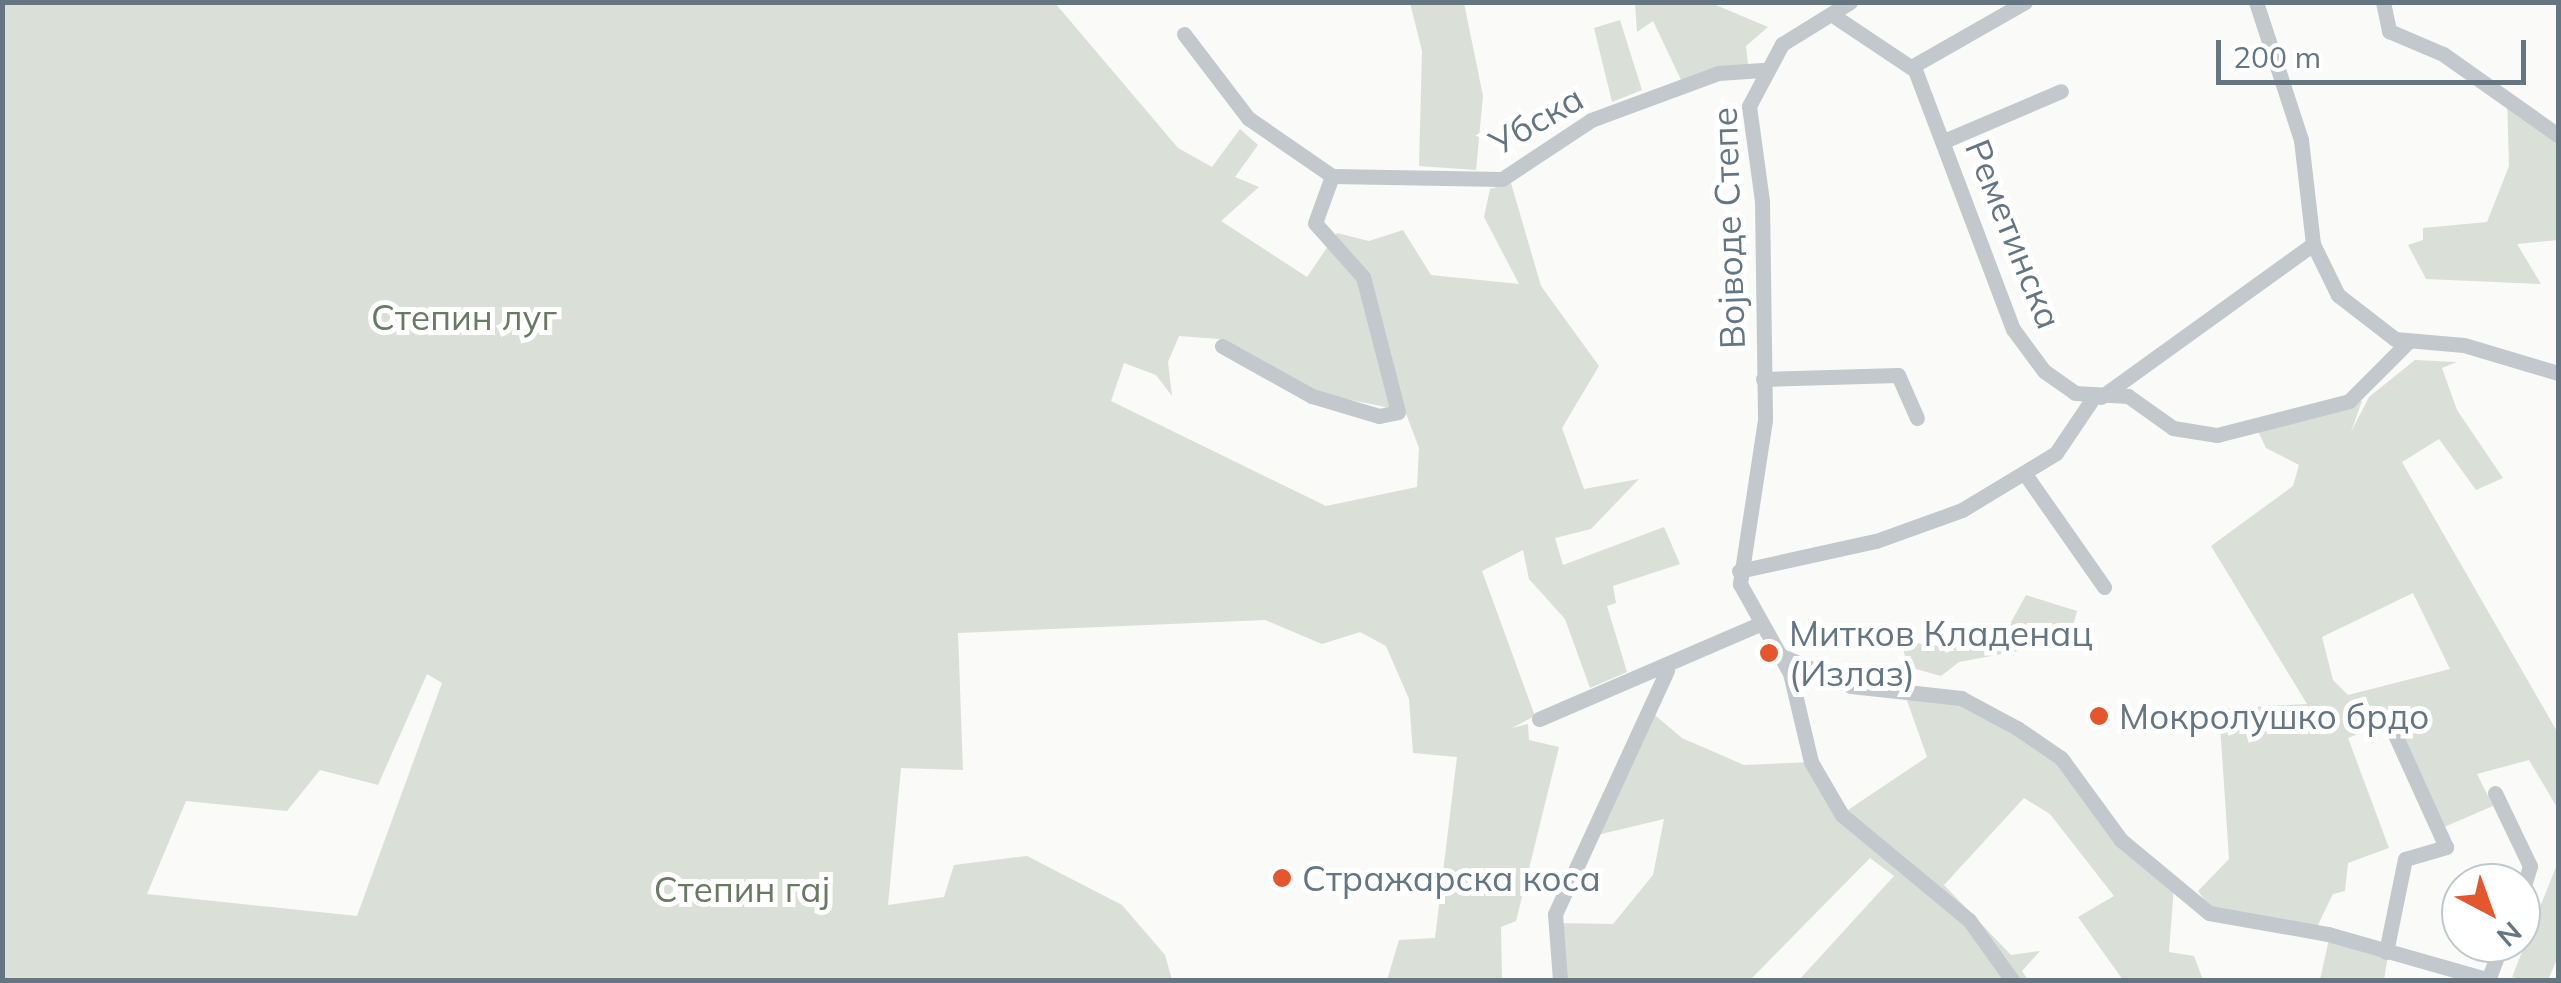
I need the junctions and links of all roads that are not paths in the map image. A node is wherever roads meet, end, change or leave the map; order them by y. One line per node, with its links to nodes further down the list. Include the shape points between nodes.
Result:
1 (1850, 2): 5 (street, Војводе Степе)
2 (2025, 2): 7 (street)
3 (2256, 2): 13 (street, via 2301,140)
4 (2384, 2): 10 (street, via 2390,31 2443,54)
5 (1837, 18): 7 (street); 8 (street, Војводе Степе, via 1791,36)
6 (1184, 34): 12 (street, via 1248,118)
7 (1912, 66): 11 (street, Реметинска)
8 (1762, 70): 12 (street, Убска, via 1718,73 1591,120 1502,179); 17 (street, Војводе Степе, via 1748,126 1762,201)
9 (2061, 90): 11 (street)
10 (2558, 134)
11 (1944, 141): 18 (street, Реметинска, via 2017,337 2051,376)
12 (1332, 176): 15 (street, via 1315,223 1367,287 1396,414 1312,396)
13 (2313, 244): 14 (street, via 2346,304); 18 (street)
14 (2408, 342): 16 (street, via 2464,345); 18 (street, Реметинска, via 2348,401 2217,434 2173,428 2128,396)
15 (1222, 346)
16 (2558, 372)
17 (1763, 380): 19 (street, Војводе Степе, via 1898,375); 21 (street, Војводе Степе, via 1764,440)
18 (2097, 398): 20 (street, via 2066,444)
19 (1918, 418)
20 (2025, 474): 21 (street, via 1924,526); 22 (street)
21 (1739, 571): 23 (street, Војводе Степе)
22 (2104, 587)
23 (1757, 626): 24 (street); 25 (street)
24 (1779, 653): 30 (street, via 1851,686 1961,698 2017,728 2060,758 2120,840 2209,913); 32 (street, via 1811,762 1842,814 1969,920)
25 (1668, 671): 26 (street); 31 (street, via 1556,914)
26 (1540, 718)
27 (2393, 730): 30 (street, via 2446,847 2406,859)
28 (2495, 794): 29 (street)
29 (2529, 863)
30 (2386, 952): 33 (street)
31 (1560, 980)
32 (2012, 980)
33 (2489, 980)

